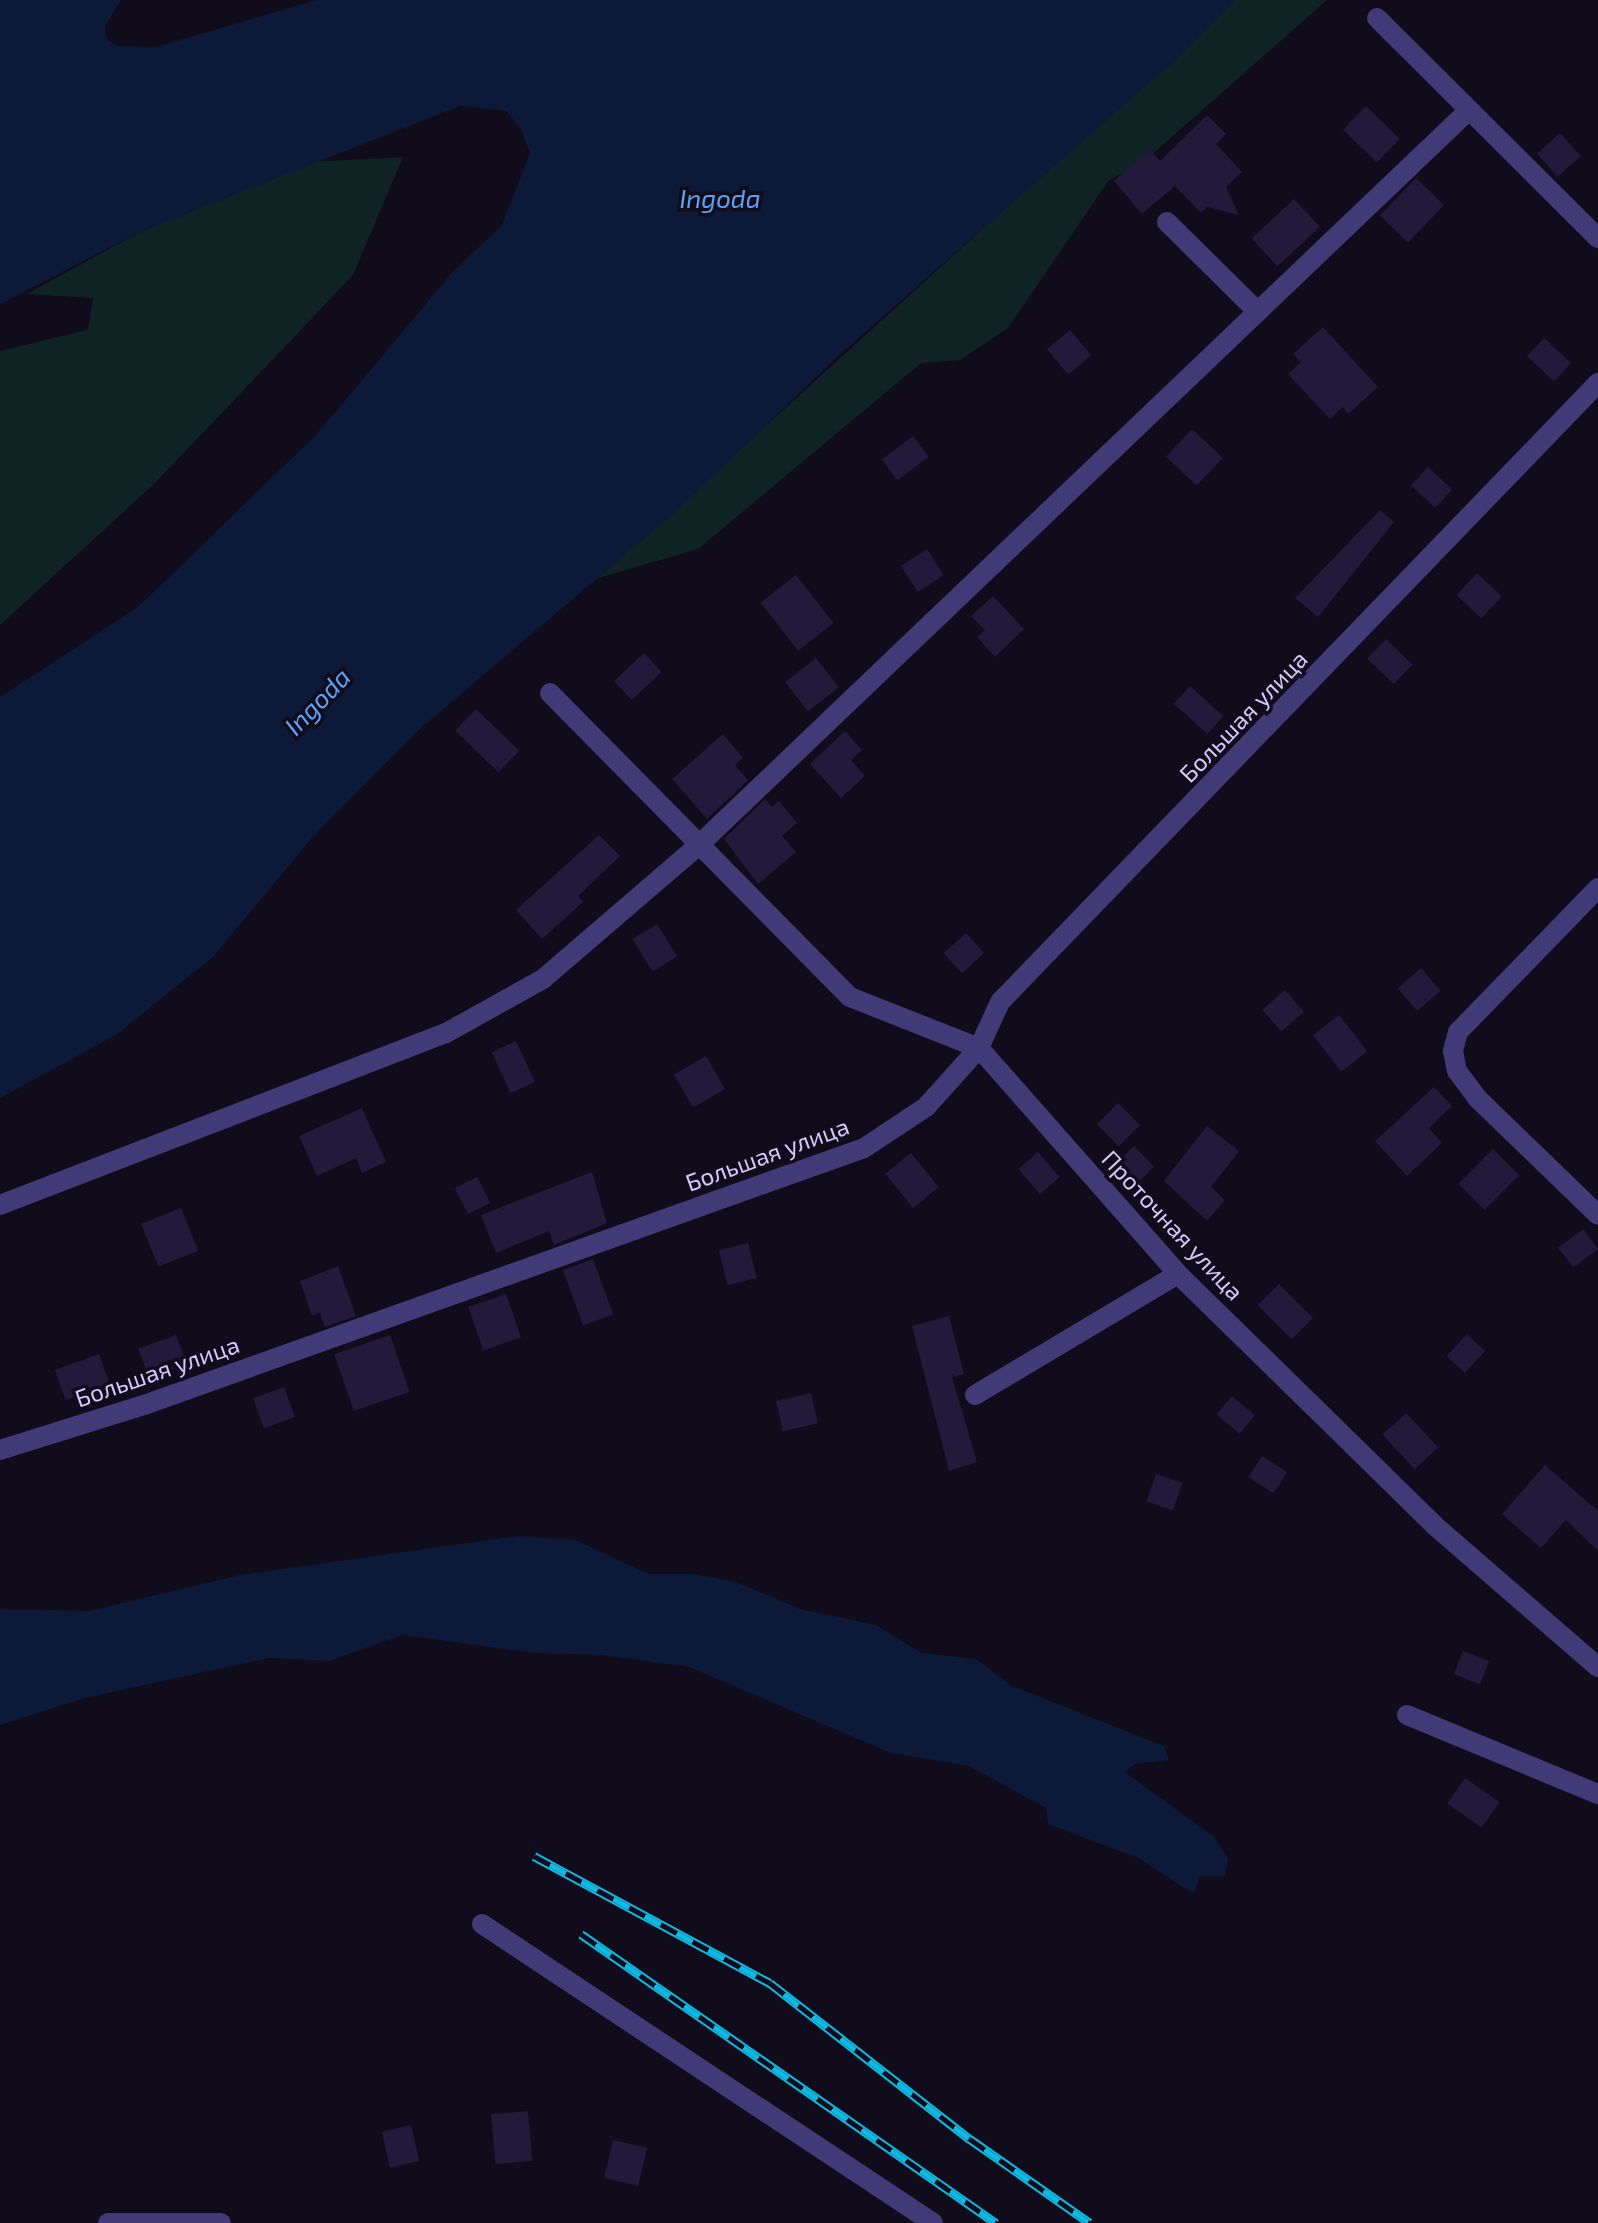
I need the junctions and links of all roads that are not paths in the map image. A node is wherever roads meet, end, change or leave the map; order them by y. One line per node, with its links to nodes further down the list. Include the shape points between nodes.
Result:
1 (1377, 18): 2 (street)
2 (1468, 111): 4 (street); 5 (street)
3 (1167, 222): 5 (street)
4 (1598, 238)
5 (1257, 311): 8 (street)
6 (1598, 383): 10 (street, Большая улица, via 1000,1002)
7 (550, 693): 8 (street, Проточная улица)
8 (702, 842): 10 (street, Проточная улица, via 850,997); 11 (street, via 543,979 446,1033)
9 (1598, 888): 12 (street, via 1458,1032 1453,1051 1457,1071 1477,1098)
10 (979, 1048): 13 (street, Проточная улица); 15 (street, Большая улица, via 926,1107 864,1148 159,1400)
11 (0, 1205)
12 (1598, 1215)
13 (1178, 1274): 14 (street); 16 (street, Проточная улица, via 1434,1525)
14 (975, 1395)
15 (0, 1450)
16 (1598, 1667)
17 (1407, 1715): 18 (street)
18 (1598, 1794)
19 (482, 1924): 22 (street)
20 (108, 2223): 21 (street)
21 (221, 2223)
22 (933, 2223)

